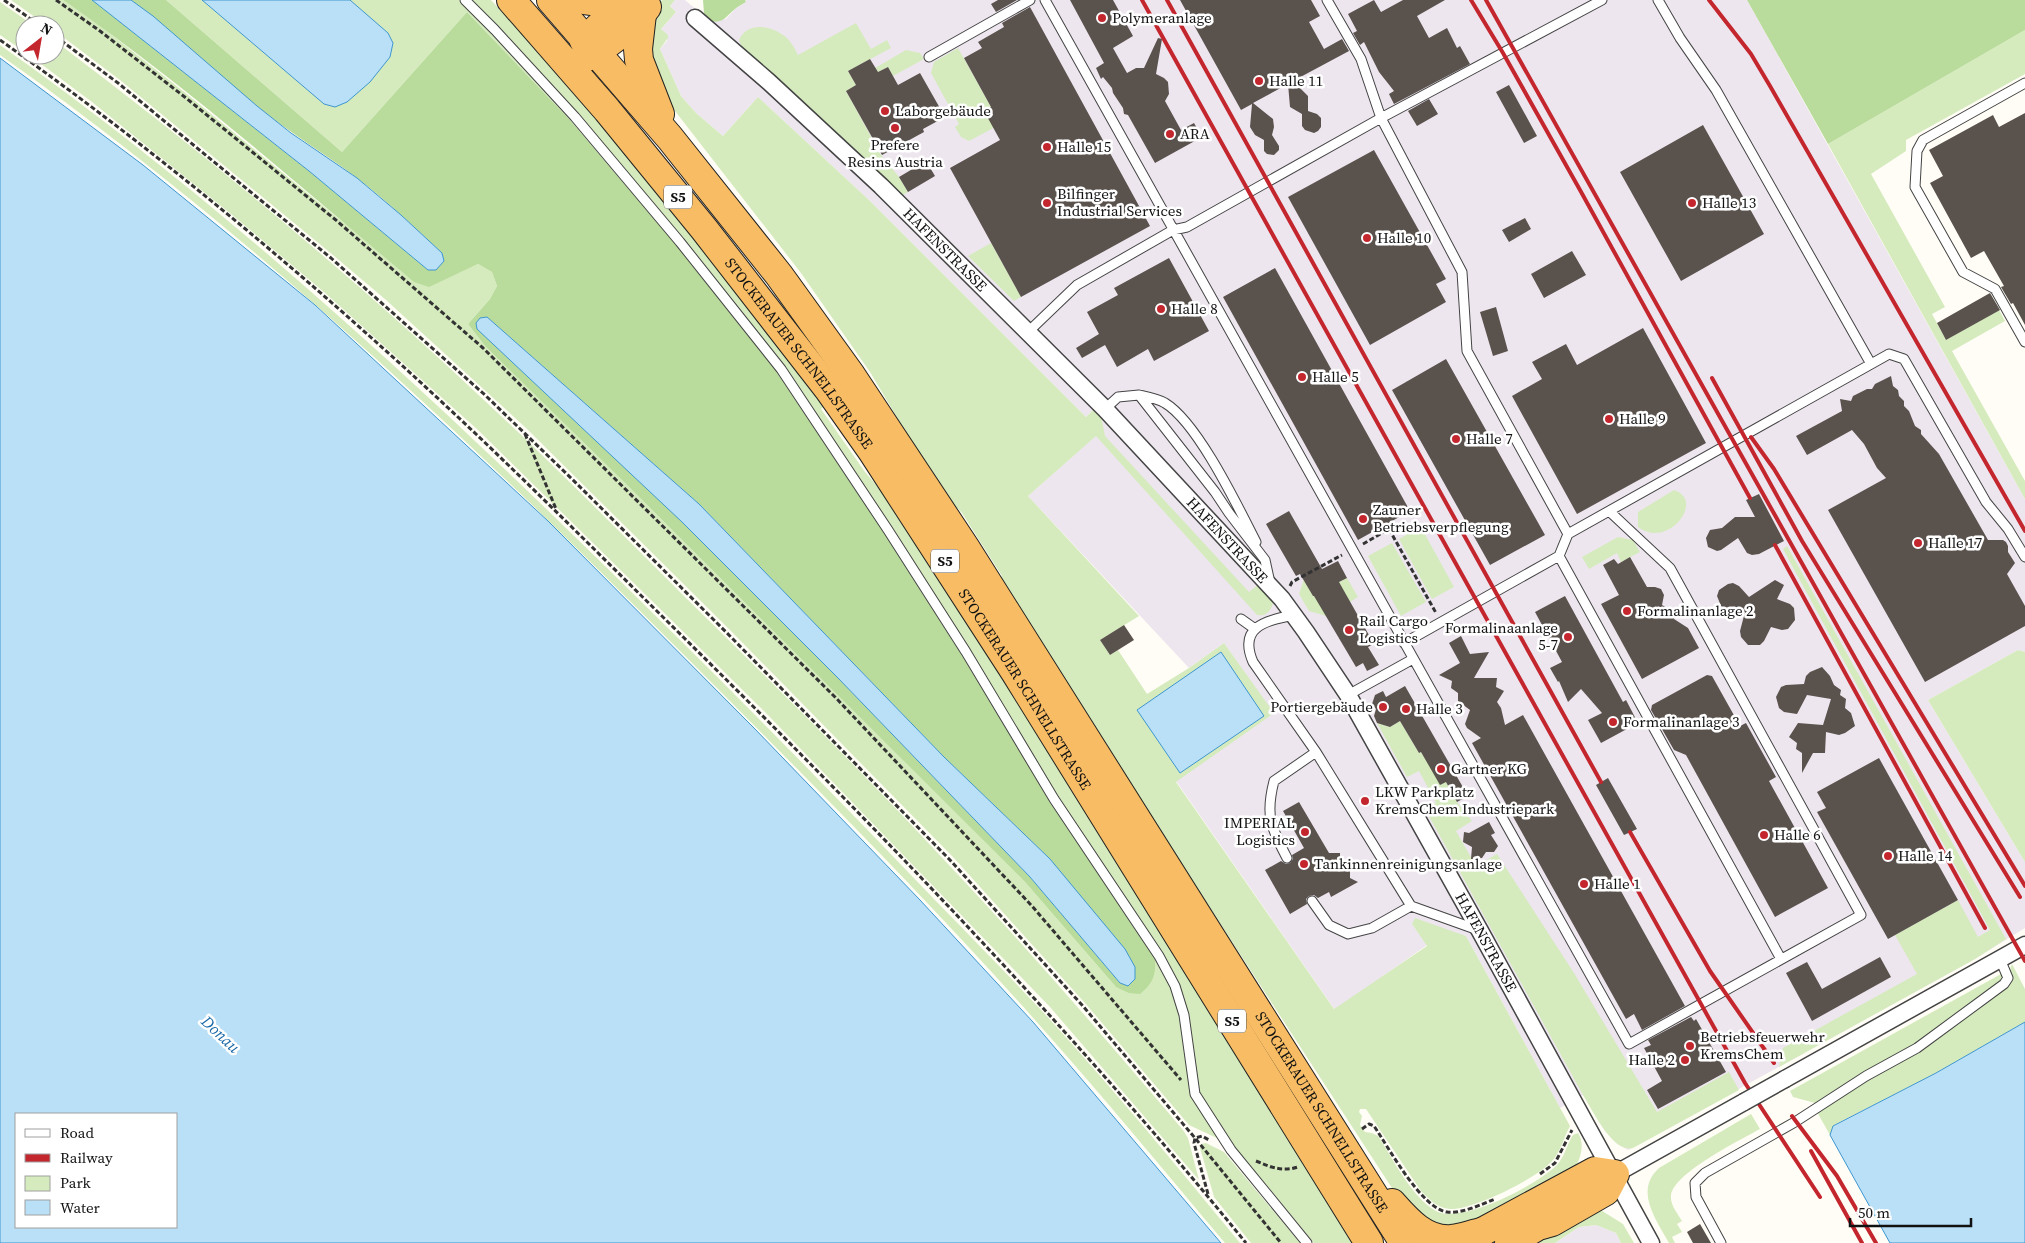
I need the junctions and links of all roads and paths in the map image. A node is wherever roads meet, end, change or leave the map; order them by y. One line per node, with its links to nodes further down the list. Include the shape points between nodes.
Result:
1 (4, 0): 14 (path)
2 (56, 0): 52 (path, via 193,104 337,221 483,348 836,698 1032,906 1170,1069)
3 (465, 0): 52 (lane, via 575,118 680,242 786,377 961,644 1054,799 1159,956 1184,1015)
4 (511, 0): 20 (highway, STOCKERAUER SCHNELLSTRASSE / S5)
5 (551, 0): 18 (highway, STOCKERAUER SCHNELLSTRASSE / S5)
6 (583, 0): 7 (highway)
7 (609, 0)
8 (1030, 0): 19 (lane)
9 (1045, 0): 24 (lane)
10 (1327, 0): 22 (lane, via 1362,59)
11 (1602, 0): 22 (lane)
12 (1658, 0): 27 (lane, via 1716,90)
13 (640, 5): 18 (highway); 23 (highway, via 639,60)
14 (25, 15)
15 (695, 18): 25 (street, HAFENSTRASSE, via 881,186)
16 (0, 40): 32 (path, via 242,226 398,363)
17 (65, 44): 30 (path, via 331,258)
18 (591, 45): 20 (highway, via 583,59); 23 (highway, STOCKERAUER SCHNELLSTRASSE / S5)
19 (929, 57)
20 (568, 65): 64 (highway, STOCKERAUER SCHNELLSTRASSE / S5, via 710,236 872,451 1016,672)
21 (2025, 83): 26 (lane, via 1922,140 1917,151 1915,187 1962,272 1994,289)
22 (1381, 118): 24 (lane, via 1187,227); 33 (lane, via 1462,272 1467,351)
23 (670, 138): 55 (highway, STOCKERAUER SCHNELLSTRASSE / S5, via 779,275 851,375)
24 (1173, 230): 25 (lane, via 1077,285); 41 (lane)
25 (1028, 332): 29 (street, HAFENSTRASSE)
26 (2025, 342)
27 (1871, 364): 31 (lane); 35 (lane, via 1889,354 1904,360 1986,502)
28 (1139, 395): 29 (lane, via 1118,397); 36 (lane); 36 (lane, via 1164,403 1184,418 1238,507)
29 (1105, 409): 37 (street, HAFENSTRASSE)
30 (523, 432): 32 (path); 62 (path, via 943,853 1082,1006)
31 (1609, 511): 33 (lane); 50 (lane, via 1670,568 1861,915)
32 (557, 513): 61 (path, via 763,716 1047,1010)
33 (1568, 534): 34 (lane)
34 (1559, 556): 41 (lane); 50 (lane)
35 (2025, 557)
36 (1265, 560): 37 (lane)
37 (1272, 588): 38 (street, HAFENSTRASSE)
38 (1294, 614): 40 (lane, via 1272,619); 43 (street, HAFENSTRASSE)
39 (1240, 619): 40 (lane)
40 (1255, 629): 44 (lane, via 1248,638 1247,648 1253,662)
41 (1404, 643): 42 (lane)
42 (1412, 659): 43 (lane); 50 (lane, via 1629,1044)
43 (1348, 695): 48 (street, HAFENSTRASSE)
44 (1316, 752): 45 (lane, via 1274,781 1268,803 1272,829); 47 (lane)
45 (1287, 858)
46 (1312, 901): 47 (lane, via 1329,925 1348,934 1372,928)
47 (1411, 906): 48 (lane)
48 (1480, 931): 56 (street, HAFENSTRASSE)
49 (2025, 945): 51 (street)
50 (1781, 959)
51 (2000, 959): 56 (street, bridge); 69 (lane, via 2008,978 2004,984 1917,1048 1705,1173 1695,1183 1696,1198)
52 (1195, 1094): 63 (lane, via 1231,1150)
53 (1574, 1128): 57 (path, via 1555,1163)
54 (1362, 1129): 58 (path, via 1369,1124 1374,1126 1419,1193 1439,1209 1449,1212 1462,1210)
55 (1346, 1151): 60 (highway, via 1409,1223 1421,1231 1450,1239); 65 (highway, STOCKERAUER SCHNELLSTRASSE / S5)
56 (1615, 1174): 59 (highway, via 1606,1191); 60 (highway, via 1595,1172); 68 (street, HAFENSTRASSE)
57 (1532, 1179)
58 (1500, 1196)
59 (1552, 1222): 66 (highway, via 1538,1226); 67 (highway)
60 (1477, 1238)
61 (1246, 1243)
62 (1281, 1243)
63 (1307, 1243)
64 (1369, 1243)
65 (1404, 1243)
66 (1509, 1243)
67 (1525, 1243)
68 (1651, 1243)
69 (1721, 1243)

